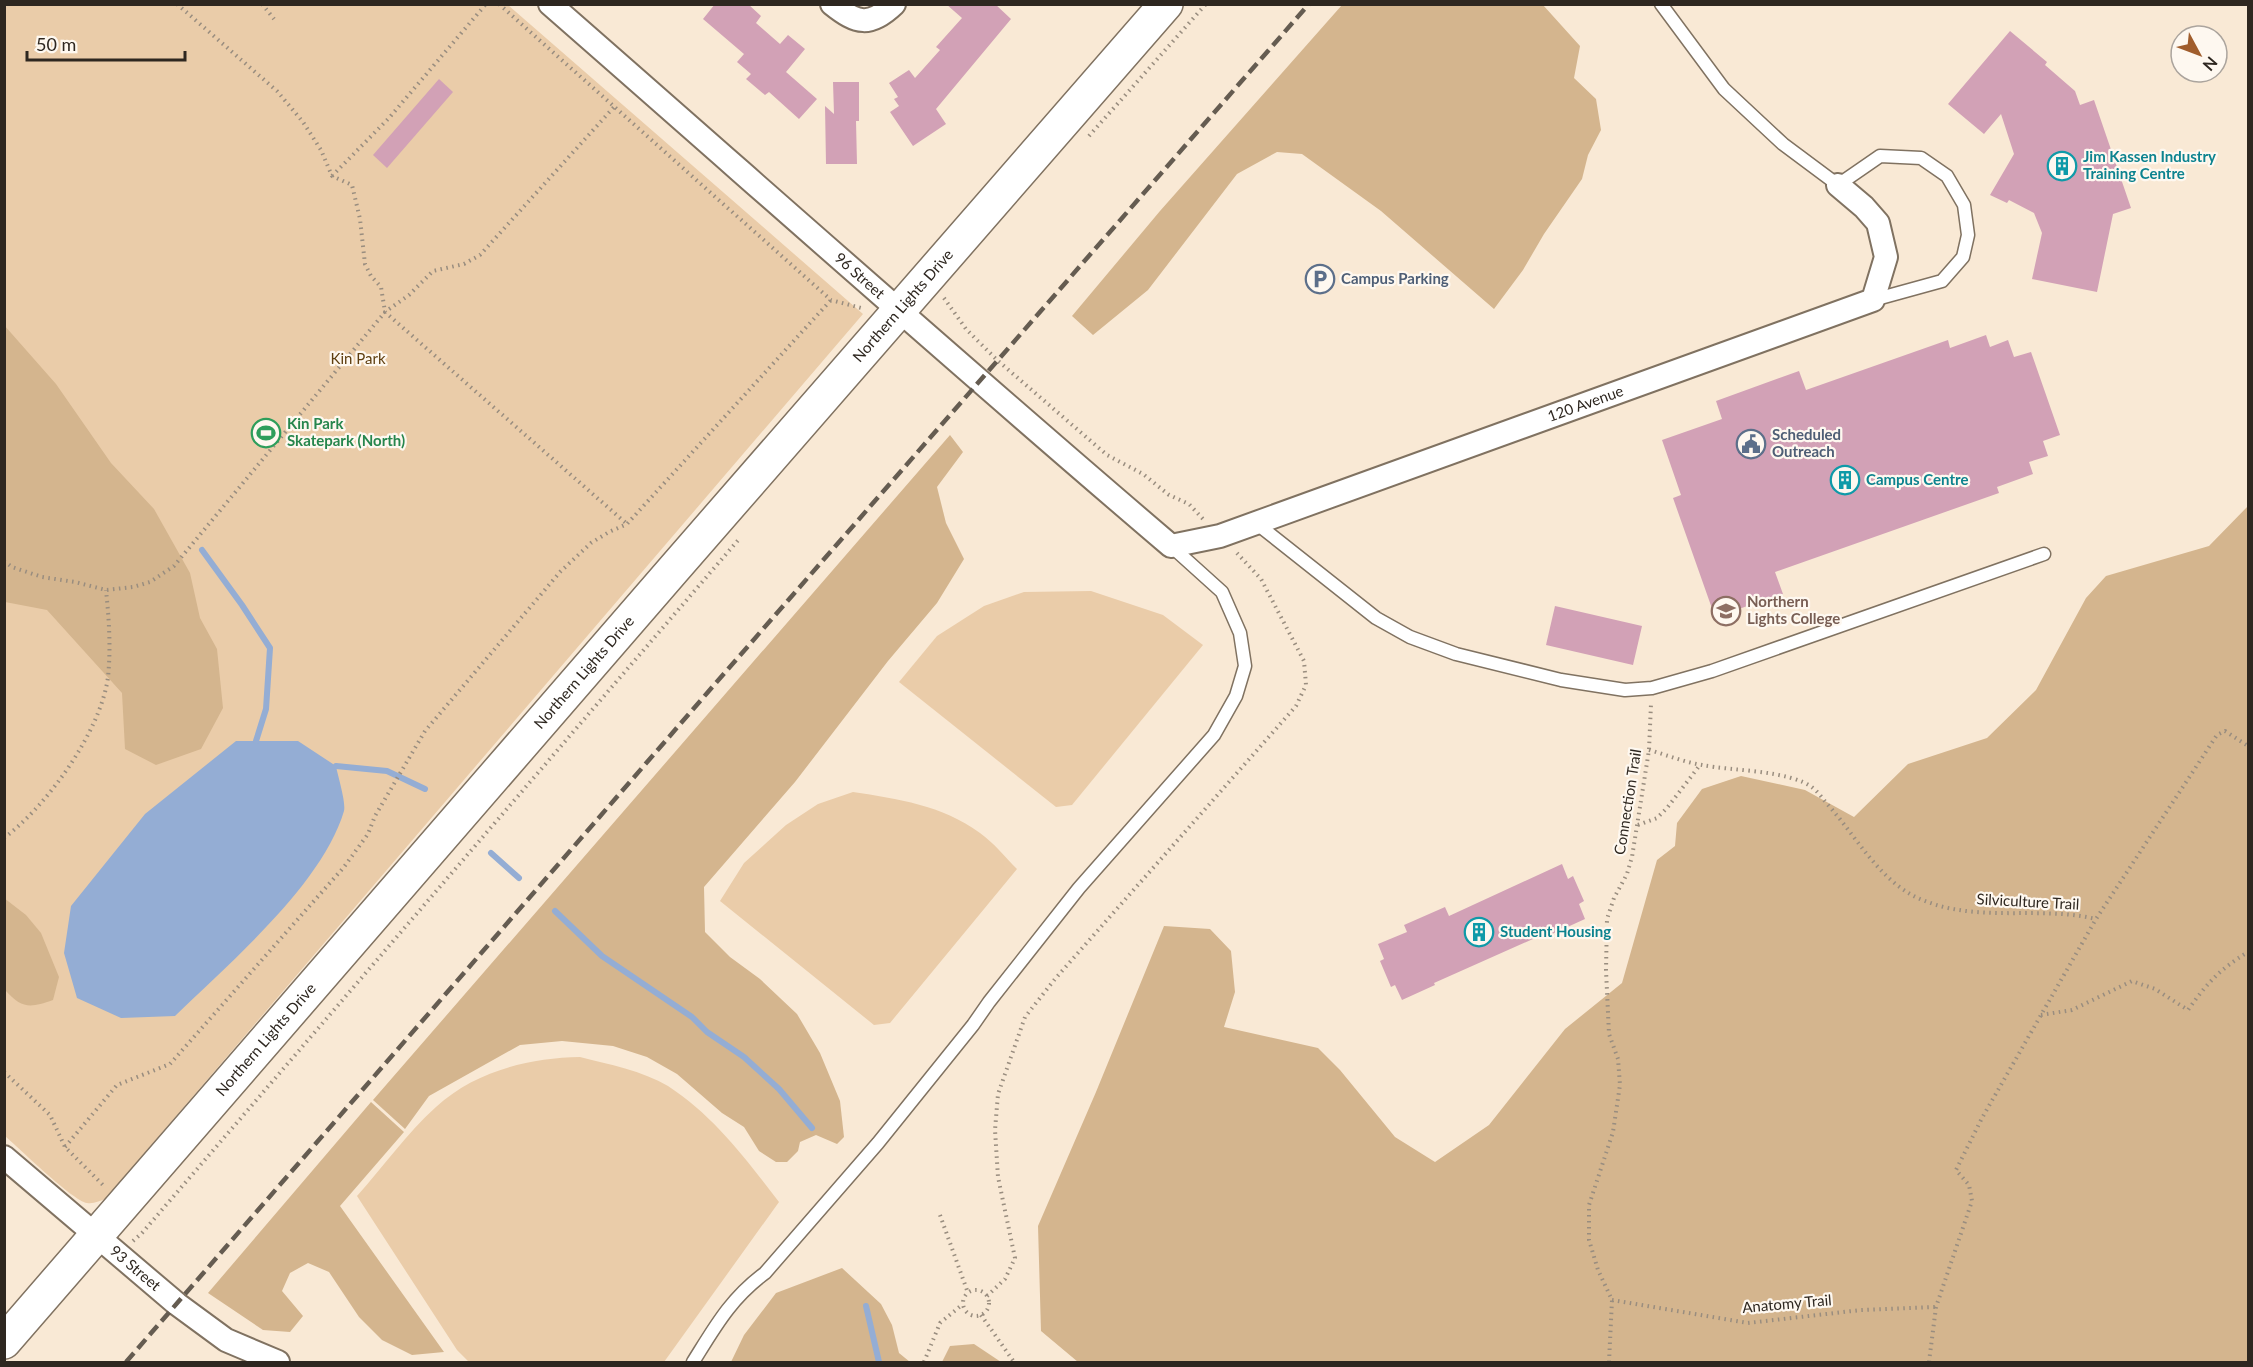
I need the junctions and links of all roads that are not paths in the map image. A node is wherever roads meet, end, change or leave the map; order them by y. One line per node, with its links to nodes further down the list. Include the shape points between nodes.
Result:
1 (550, 4): 8 (street, 96 Street)
2 (832, 4): 3 (street, via 847,16 864,22 882,16)
3 (894, 4)
4 (1166, 4): 8 (main road, Northern Lights Drive)
5 (1661, 4): 6 (lane, via 1724,89 1783,144)
6 (1838, 185): 7 (street, via 1878,223 1886,256); 7 (lane, via 1880,156 1921,158 1947,176 1964,206 1968,235 1963,257 1942,281)
7 (1873, 300): 9 (street, 120 Avenue)
8 (896, 316): 10 (street, 96 Street); 13 (main road, Northern Lights Drive, via 673,570)
9 (1256, 523): 10 (street, 120 Avenue, via 1220,536); 11 (lane, via 1376,618 1410,637 1456,654 1561,680 1625,690 1652,688 1753,657)
10 (1171, 546): 16 (lane, via 1222,592 1240,633 1245,666 1236,696 1214,735 1079,888 878,1143 765,1273 729,1305)
11 (2044, 554)
12 (4, 1157): 13 (street, 93 Street)
13 (107, 1245): 14 (main road, Northern Lights Drive); 15 (street, 93 Street, via 226,1340)
14 (4, 1342)
15 (278, 1362)
16 (693, 1362)

